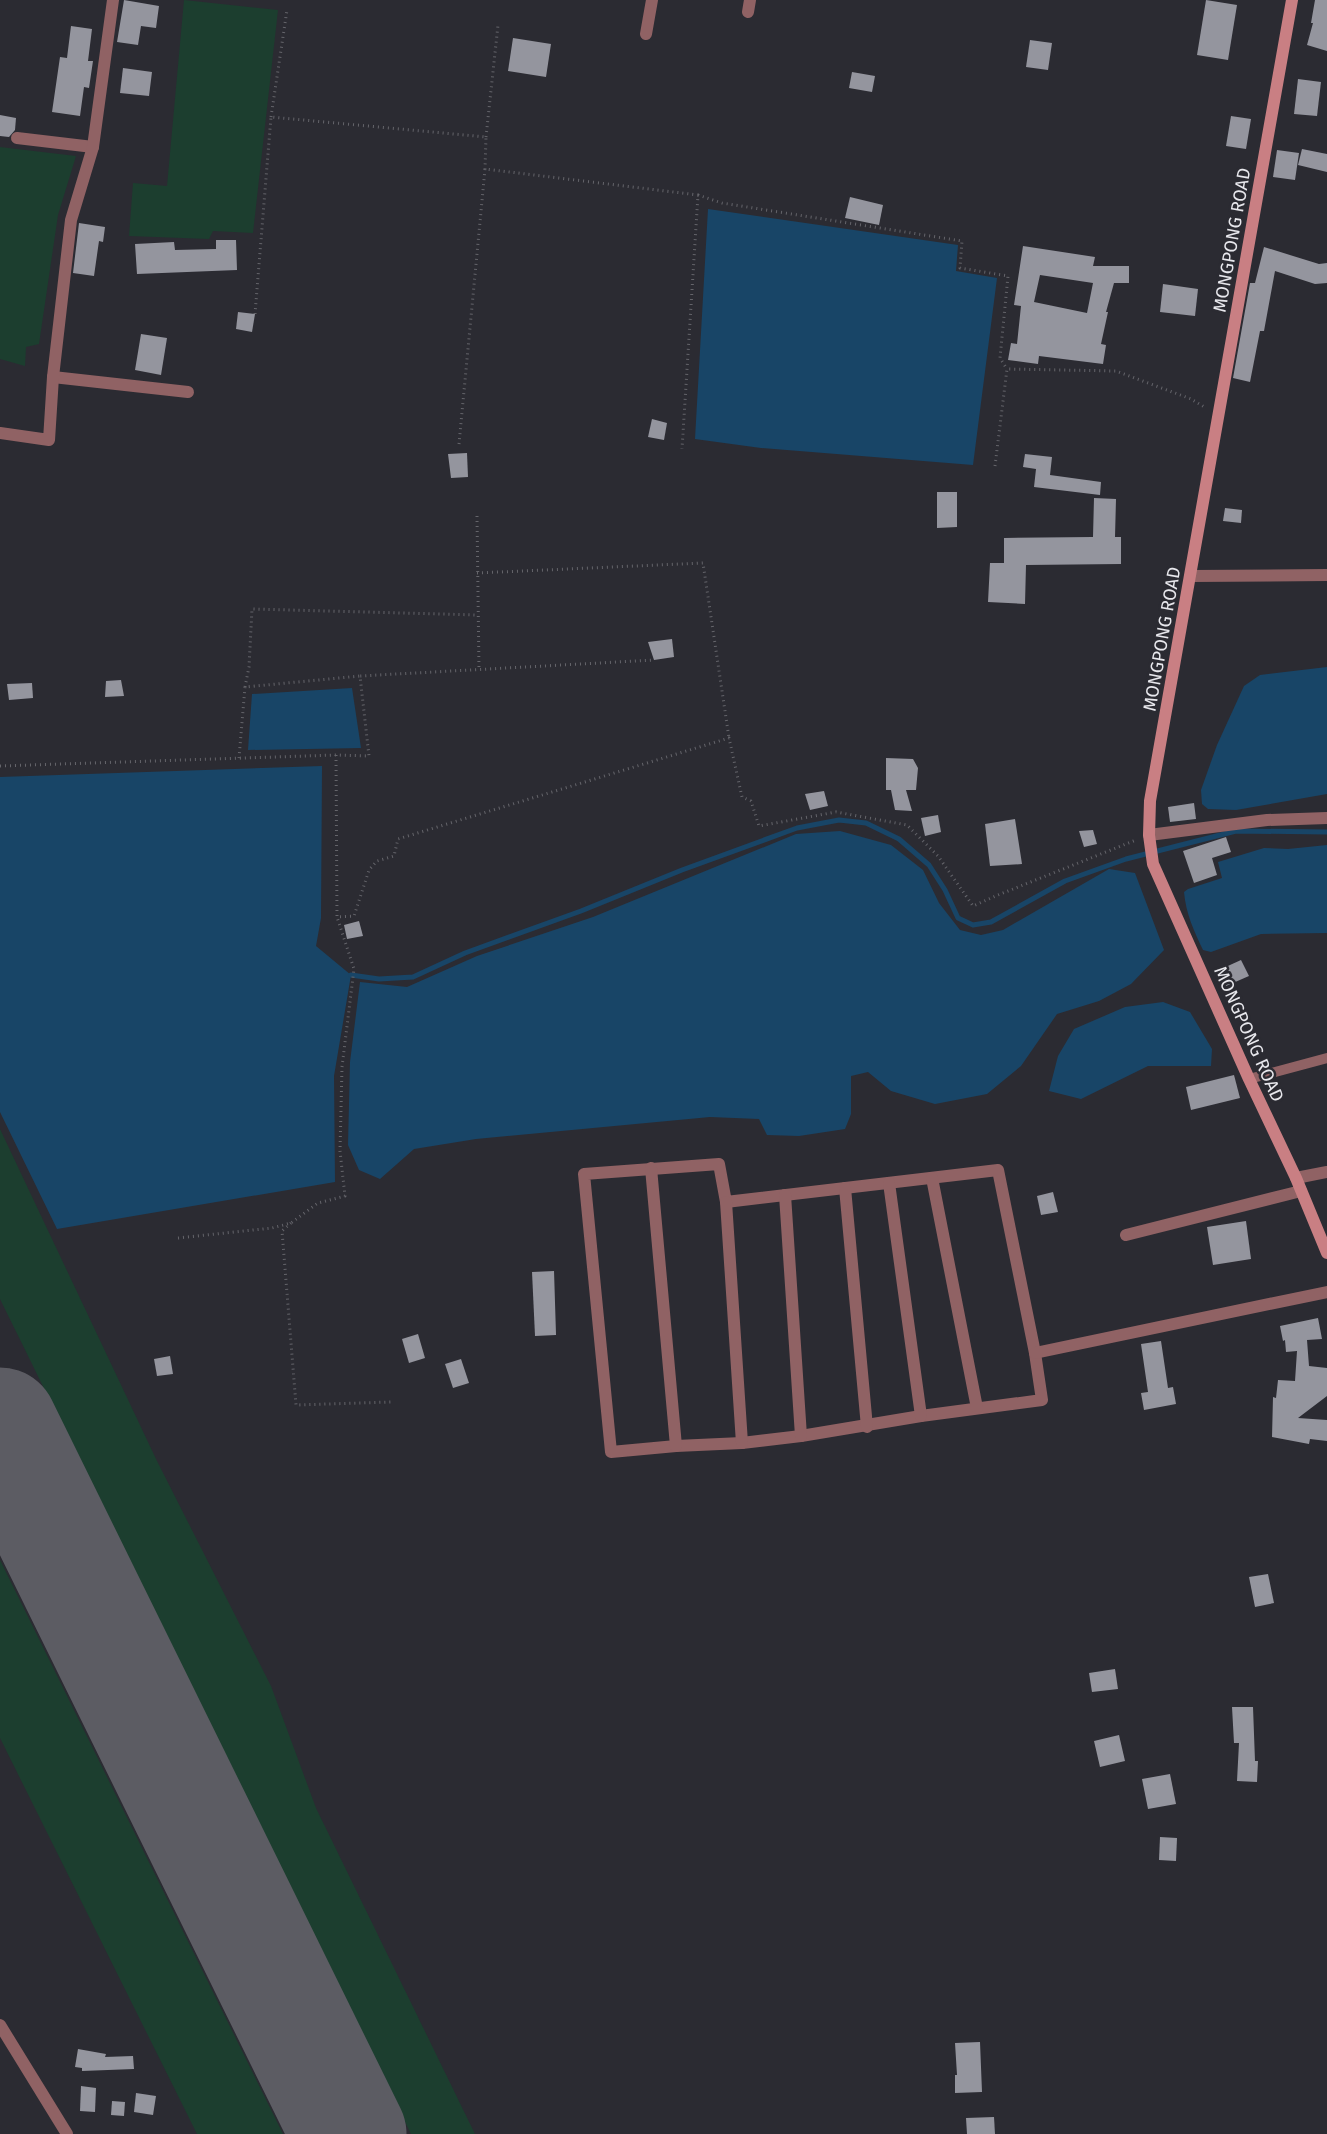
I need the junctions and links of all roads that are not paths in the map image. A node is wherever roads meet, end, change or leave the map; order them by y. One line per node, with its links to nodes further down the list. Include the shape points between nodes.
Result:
1 (113, 0): 6 (street)
2 (652, 0): 4 (street)
3 (1292, 0): 11 (main road, MONGPONG ROAD)
4 (646, 34)
5 (17, 138): 6 (street)
6 (93, 147): 7 (street, via 70,220)
7 (53, 377): 8 (street); 9 (street, via 49,440)
8 (188, 392)
9 (0, 433)
10 (1327, 575): 11 (street)
11 (1191, 576): 13 (main road, MONGPONG ROAD, via 1150,801)
12 (1327, 818): 13 (street, via 1268,820)
13 (1149, 835): 15 (main road, MONGPONG ROAD, via 1153,864)
14 (1327, 1058): 15 (lane)
15 (1249, 1079): 19 (main road, MONGPONG ROAD)
16 (651, 1168): 24 (street, via 719,1164); 34 (street); 34 (street, via 584,1174 611,1452)
17 (1327, 1172): 19 (street)
18 (932, 1178): 20 (street); 28 (street, via 998,1170); 29 (street)
19 (1296, 1178): 22 (main road, MONGPONG ROAD)
20 (889, 1183): 21 (street); 30 (street)
21 (845, 1188): 23 (street); 31 (street)
22 (1302, 1191): 25 (street); 26 (main road, MONGPONG ROAD)
23 (785, 1195): 24 (street); 32 (street)
24 (726, 1202): 33 (street)
25 (1126, 1235)
26 (1327, 1253)
27 (1327, 1292): 28 (street)
28 (1035, 1353): 29 (street, via 1042,1400)
29 (977, 1408): 30 (street)
30 (921, 1416): 31 (street)
31 (867, 1426): 32 (street)
32 (801, 1436): 33 (street)
33 (742, 1443): 34 (street)
34 (676, 1446)
35 (0, 2025): 36 (street)
36 (67, 2134)

